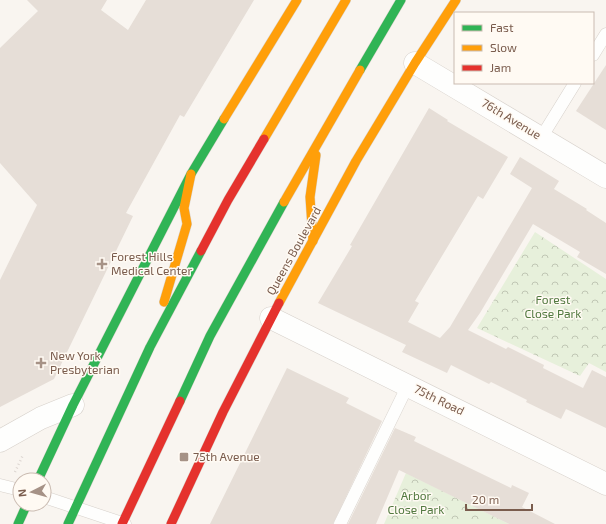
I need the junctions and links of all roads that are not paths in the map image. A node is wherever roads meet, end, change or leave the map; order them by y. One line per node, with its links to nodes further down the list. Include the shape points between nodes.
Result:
1 (297, 0): 11 (main road)
2 (346, 0): 15 (main road, via 228,200)
3 (401, 0): 10 (main road)
4 (456, 0): 7 (main road, Queens Boulevard)
5 (606, 34): 6 (lane)
6 (594, 53)
7 (415, 63): 9 (street, 76th Avenue); 13 (main road, Queens Boulevard, via 356,161)
8 (574, 84): 9 (lane)
9 (541, 138): 12 (street, 76th Avenue)
10 (319, 140): 13 (main road, via 310,197); 28 (main road, via 210,336)
11 (191, 174): 15 (main road, via 184,208 187,224); 17 (main road)
12 (606, 177)
13 (313, 242): 14 (main road, Queens Boulevard)
14 (271, 318): 16 (street, 75th Road); 29 (main road, Queens Boulevard, via 223,412)
15 (150, 347): 24 (main road)
16 (408, 385): 20 (street, 75th Road); 30 (lane)
17 (73, 405): 18 (street, via 41,418); 19 (main road)
18 (0, 441)
19 (42, 472)
20 (606, 484)
21 (0, 485): 22 (lane)
22 (12, 488)
23 (52, 500): 24 (lane)
24 (76, 507): 27 (main road); 28 (lane)
25 (23, 512): 26 (main road)
26 (18, 524)
27 (68, 524)
28 (123, 524)
29 (171, 524)
30 (340, 524)

